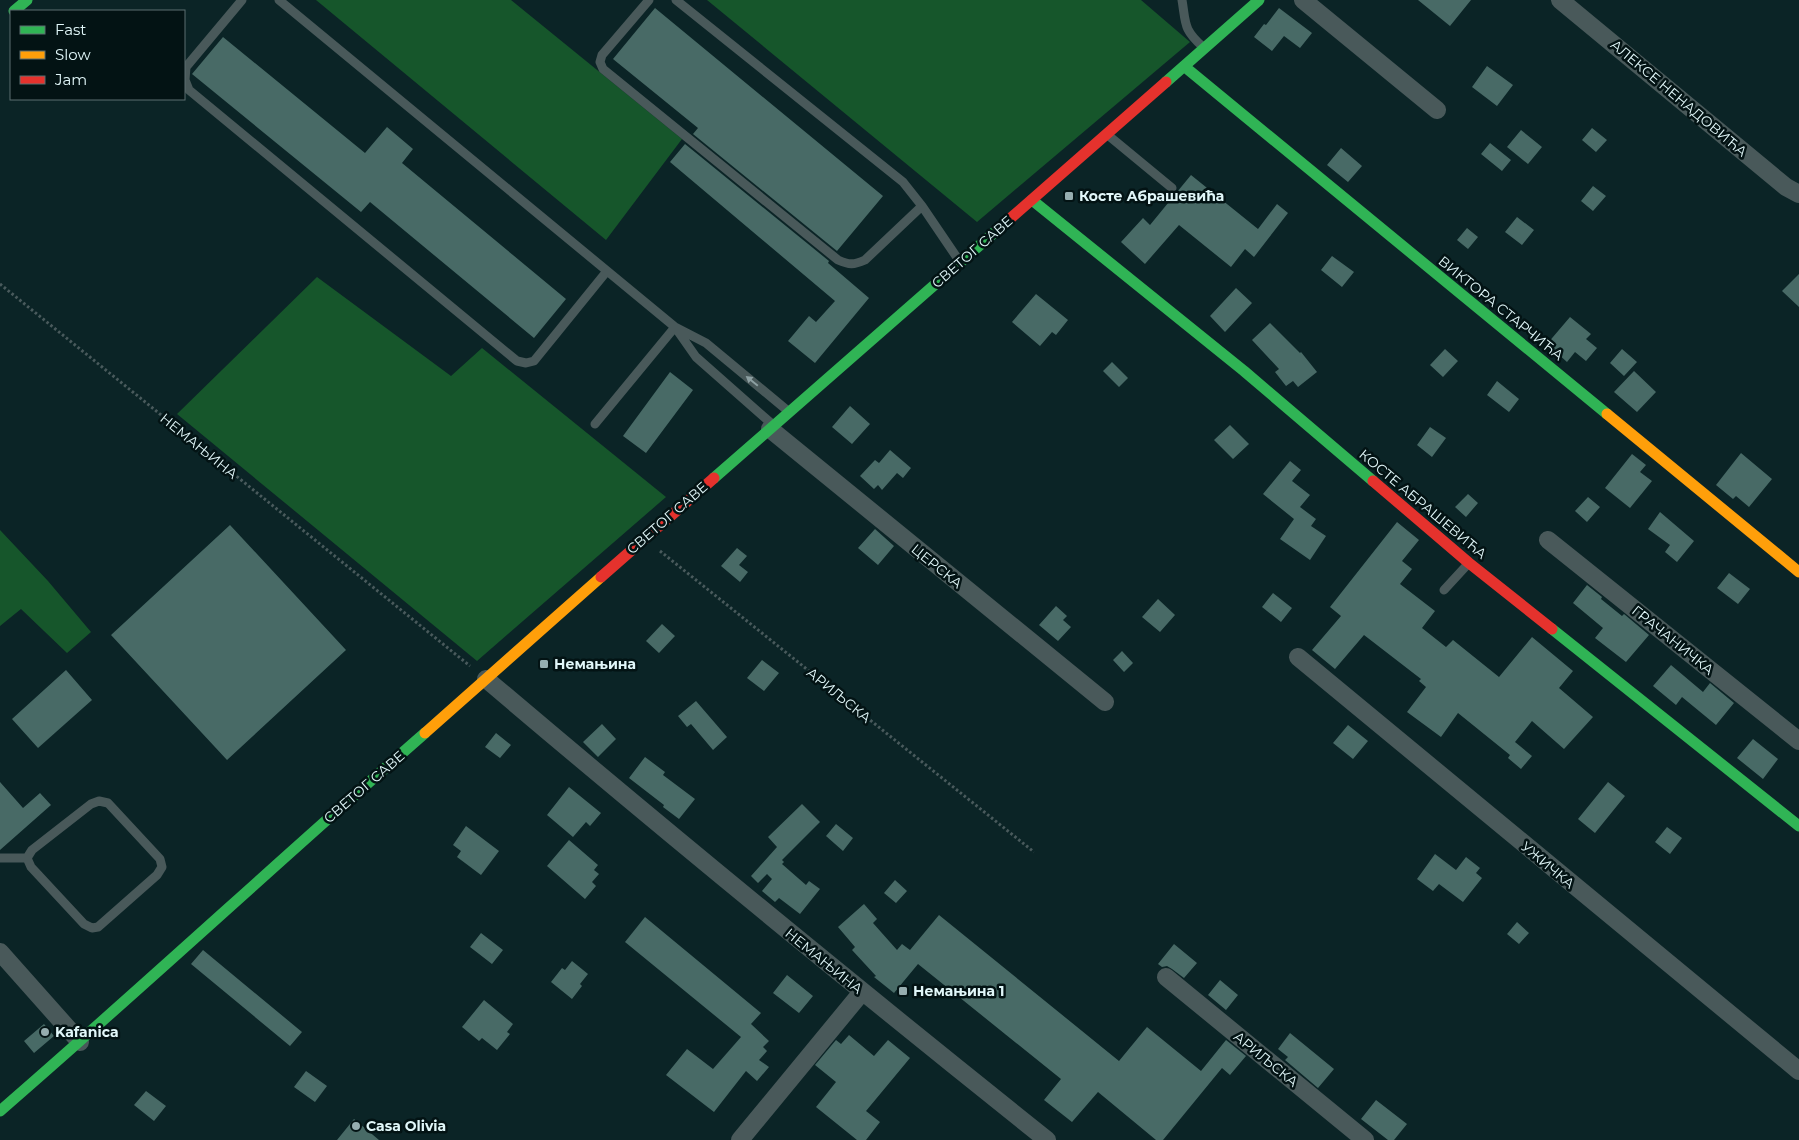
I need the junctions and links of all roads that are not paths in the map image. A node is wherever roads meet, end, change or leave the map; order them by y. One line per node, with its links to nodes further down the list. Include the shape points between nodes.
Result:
1 (27, 0): 10 (main road)
2 (242, 0): 20 (lane, via 186,67 185,80 189,90 517,361 534,361)
3 (279, 0): 20 (lane)
4 (649, 0): 18 (lane, via 602,55 603,69 838,260 847,265 865,260)
5 (676, 0): 18 (lane, via 891,171)
6 (1182, 0): 11 (lane, via 1186,27)
7 (1259, 0): 11 (main road, СВЕТОГ САВЕ)
8 (1303, 0): 13 (street)
9 (1560, 0): 16 (street, АЛЕКСЕ НЕНАДОВИЋА, via 1786,187)
10 (16, 10)
11 (1205, 48): 12 (main road, СВЕТОГ САВЕ)
12 (1185, 67): 14 (main road, СВЕТОГ САВЕ); 27 (main road, ВИКТОРА СТАРЧИЋА)
13 (1437, 110)
14 (1107, 135): 15 (lane); 17 (main road, СВЕТОГ САВЕ)
15 (1172, 188)
16 (1799, 194)
17 (1032, 200): 19 (main road, СВЕТОГ САВЕ); 26 (main road, КОСТЕ АБРАШЕВИЋА, via 1244,371)
18 (922, 206): 19 (lane)
19 (960, 263): 22 (main road, СВЕТОГ САВЕ)
20 (607, 271): 21 (lane)
21 (675, 327): 22 (lane, one-way to 21, via 706,343); 23 (lane); 24 (lane, via 696,357)
22 (789, 412): 24 (main road, СВЕТОГ САВЕ)
23 (595, 424)
24 (772, 427): 30 (main road, СВЕТОГ САВЕ); 31 (street, ЦЕРСКА)
25 (1548, 540): 32 (street, ГРАЧАНИЧКА)
26 (1469, 563): 28 (lane); 33 (main road, КОСТЕ АБРАШЕВИЋА)
27 (1799, 572)
28 (1444, 590)
29 (1298, 657): 40 (street, УЖИЧКА)
30 (486, 679): 38 (street, НЕМАЊИНА); 39 (main road, СВЕТОГ САВЕ)
31 (1105, 702)
32 (1799, 741)
33 (1799, 826)
34 (0, 858): 35 (lane)
35 (28, 858): 35 (lane, via 32,850 99,801 108,803 160,859 162,867 98,927 92,928 84,924 31,868)
36 (0, 952): 39 (street)
37 (1166, 978): 44 (street, АРИЉСКА)
38 (862, 992): 42 (street); 43 (street, НЕМАЊИНА)
39 (80, 1042): 41 (main road, СВЕТОГ САВЕ)
40 (1799, 1071)
41 (0, 1111)
42 (740, 1140)
43 (1047, 1140)
44 (1365, 1140)

